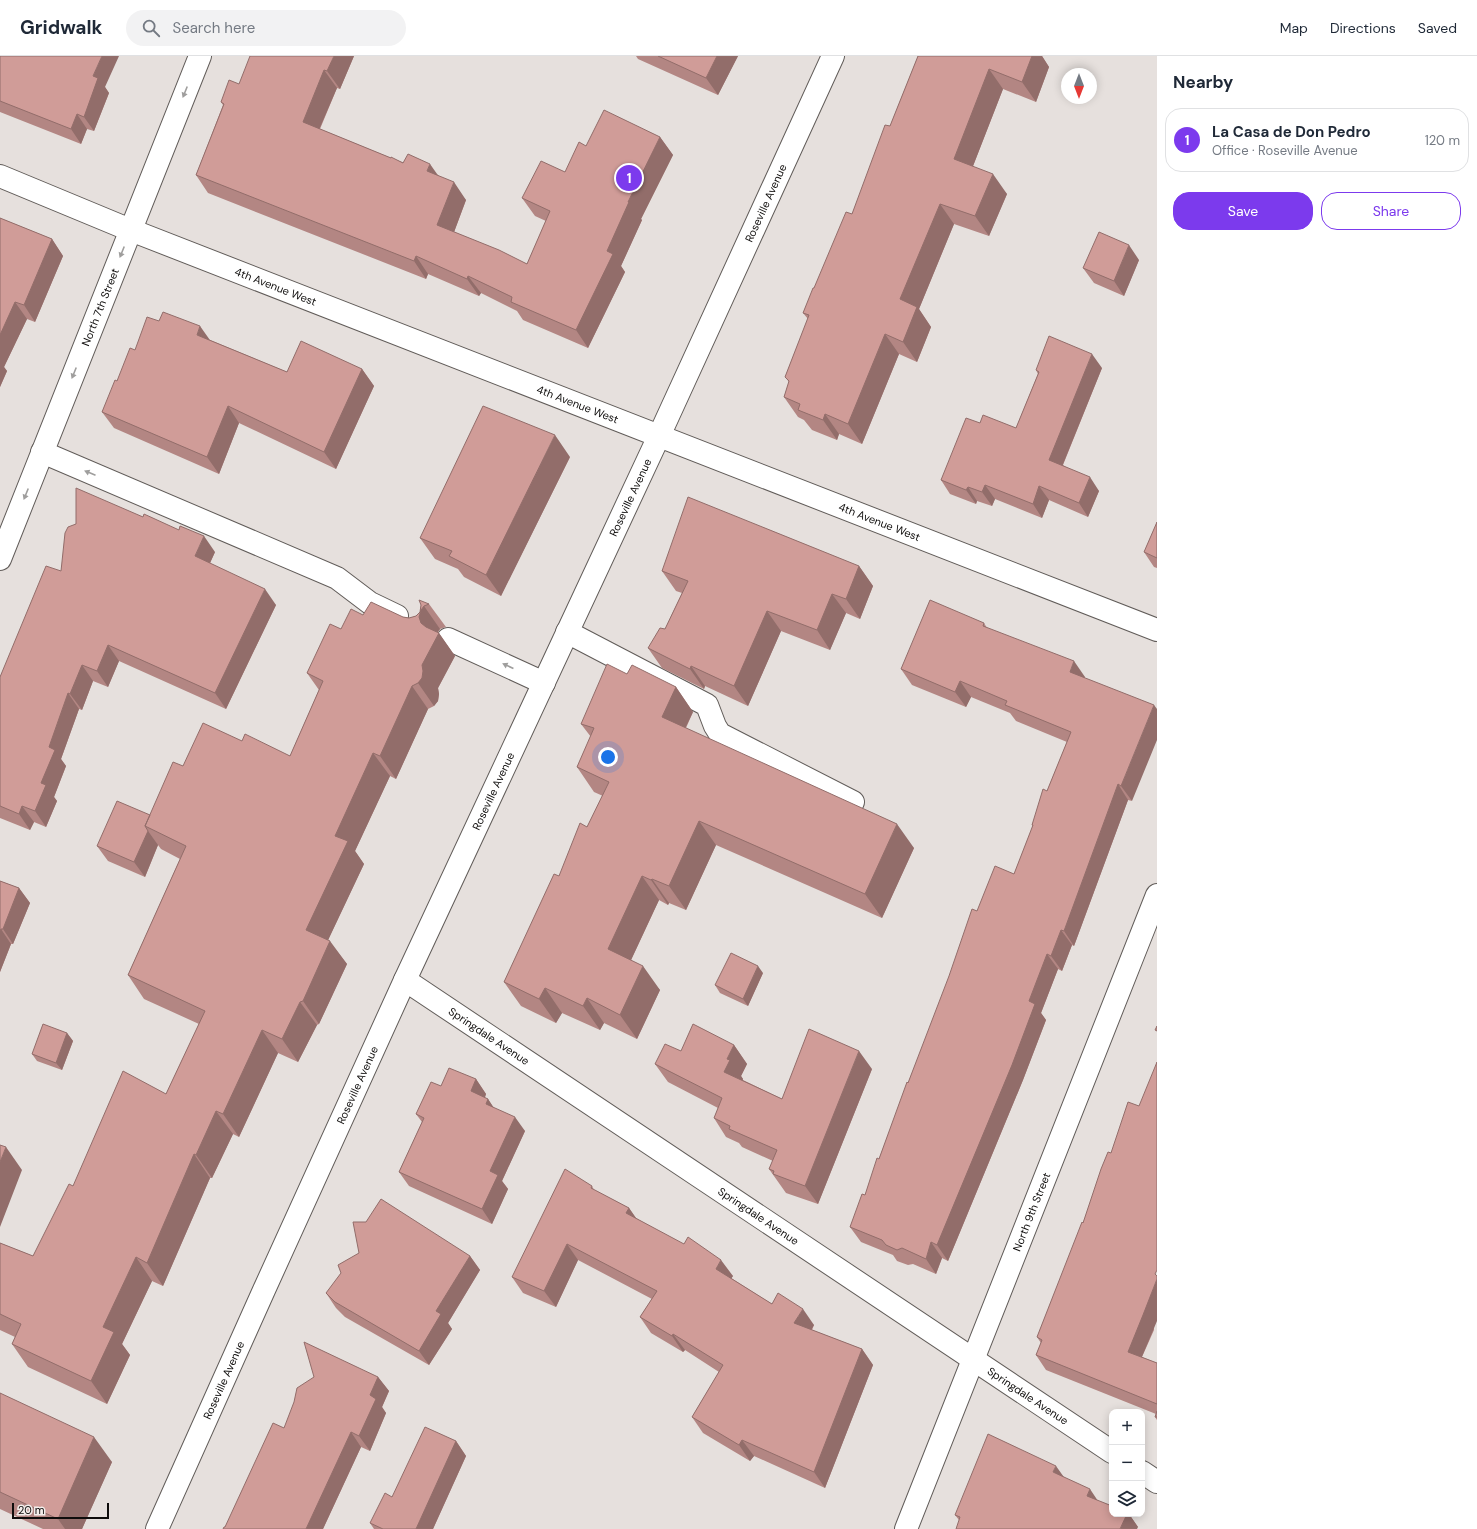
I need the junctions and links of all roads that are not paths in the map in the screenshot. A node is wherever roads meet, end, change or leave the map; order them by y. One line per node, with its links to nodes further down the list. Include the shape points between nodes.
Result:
1 (200, 56): 4 (street, North 7th Street, one-way to 4)
2 (833, 56): 5 (street, Roseville Avenue)
3 (0, 176): 4 (street, 4th Avenue West)
4 (131, 229): 5 (street, 4th Avenue West); 6 (street, North 7th Street, one-way to 6)
5 (659, 436): 9 (street, 4th Avenue West); 10 (street, Roseville Avenue)
6 (42, 452): 7 (street, North 7th Street, one-way to 7); 8 (street, one-way to 6, via 370,603 337,578)
7 (0, 559)
8 (411, 622)
9 (1157, 630)
10 (567, 632): 12 (street, Roseville Avenue); 13 (street, via 707,705 720,734)
11 (448, 639): 12 (street, one-way to 11)
12 (544, 683): 15 (street, Roseville Avenue)
13 (853, 802)
14 (1157, 895): 16 (street, North 9th Street)
15 (405, 980): 16 (street, Springdale Avenue); 20 (street, Roseville Avenue)
16 (973, 1359): 17 (street, Springdale Avenue); 21 (street, North 9th Street)
17 (1109, 1450)
18 (1145, 1474): 19 (street)
19 (1157, 1482)
20 (158, 1529)
21 (906, 1529)

